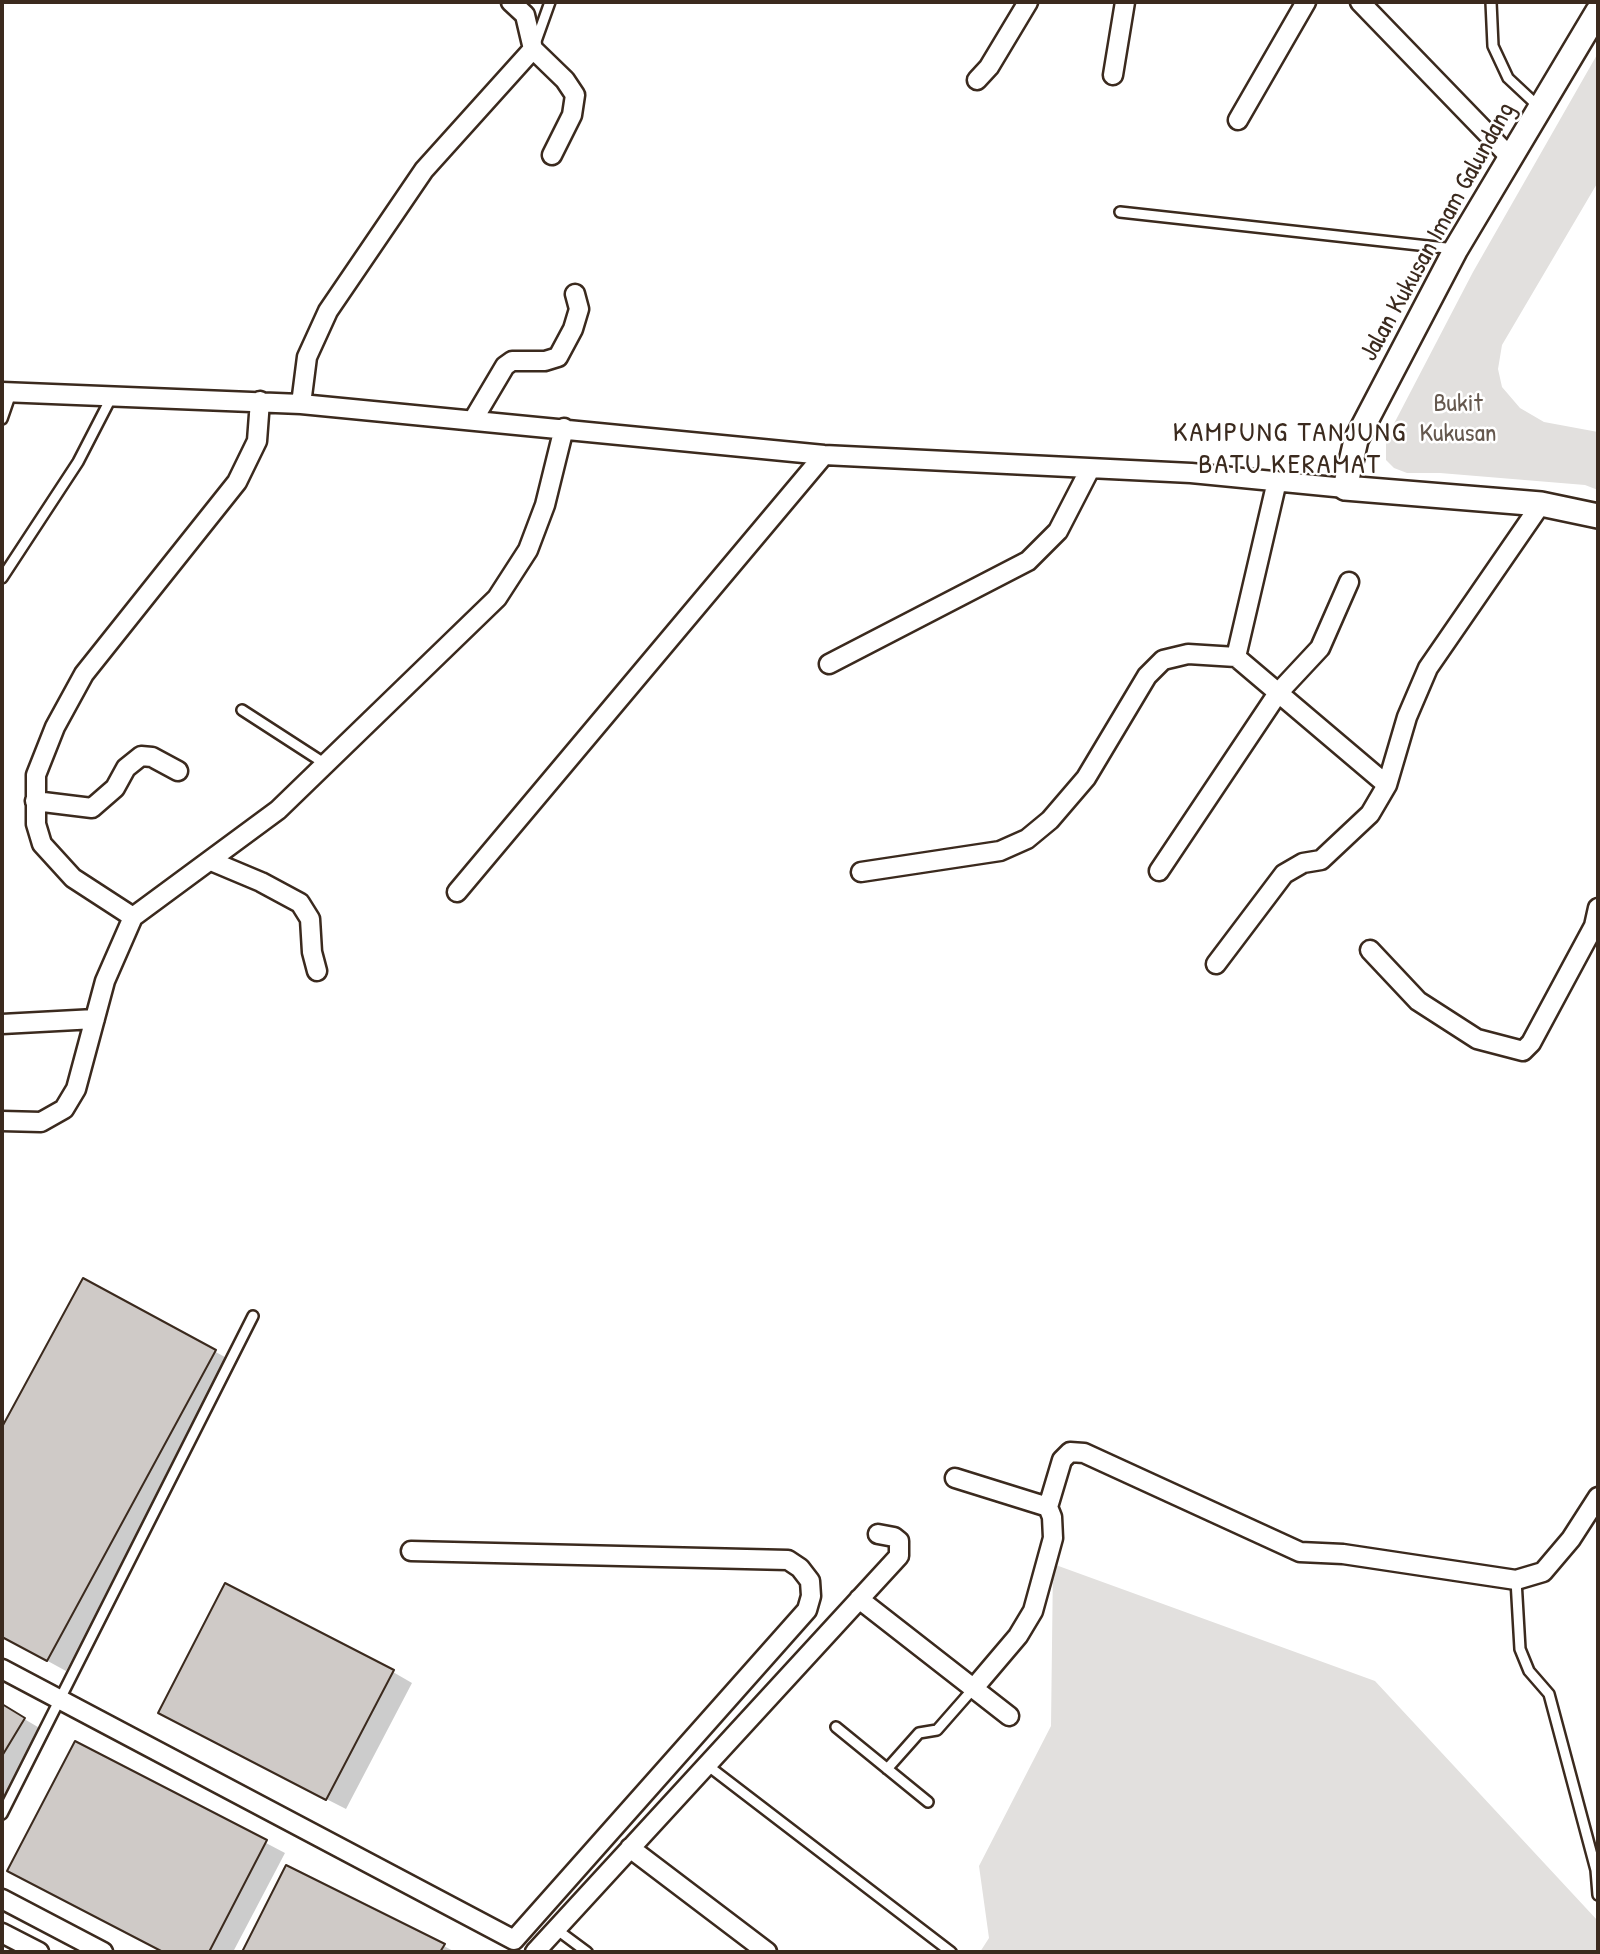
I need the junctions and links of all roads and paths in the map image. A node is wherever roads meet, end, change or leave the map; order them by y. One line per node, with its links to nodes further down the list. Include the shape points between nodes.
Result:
1 (511, 2): 9 (street, via 524,15)
2 (550, 2): 9 (lane)
3 (1028, 2): 11 (street)
4 (1125, 2): 10 (street)
5 (1306, 2): 13 (street)
6 (1360, 2): 15 (street)
7 (1491, 2): 12 (lane, via 1493,46 1508,78)
8 (1598, 11): 12 (street, Jalan Kukusan Imam Galundang)
9 (533, 49): 14 (street, via 575,95 572,115); 22 (street, via 424,170 328,311 307,357)
10 (1114, 75)
11 (977, 80)
12 (1539, 107): 15 (street, Jalan Kukusan Imam Galundang)
13 (1238, 120)
14 (552, 155)
15 (1510, 157): 17 (street, Jalan Kukusan Imam Galundang)
16 (1120, 212): 17 (lane)
17 (1456, 249): 29 (street, Jalan Kukusan Imam Galundang, via 1356,440)
18 (575, 294): 24 (street, via 579,309 558,357 512,361 505,366)
19 (7, 393): 20 (street); 23 (lane)
20 (111, 398): 21 (street); 32 (lane, via 78,462)
21 (260, 401): 22 (street); 41 (street, via 257,441 237,482 84,674 41,762)
22 (301, 404): 24 (street)
23 (2, 419)
24 (473, 420): 25 (street)
25 (564, 428): 26 (street); 38 (street, via 545,505 528,550 497,598)
26 (824, 455): 27 (street); 45 (street)
27 (1090, 469): 28 (street); 35 (street, via 1058,531 1028,561)
28 (1277, 481): 29 (street); 34 (street)
29 (1345, 488): 30 (street)
30 (1541, 504): 31 (street); 40 (street, via 1428,668 1407,717)
31 (1598, 516)
32 (2, 578)
33 (1349, 582): 36 (street, via 1320,648)
34 (1236, 657): 36 (street); 44 (street, via 1188,654 1163,660 1147,676 1086,778 1027,839 1000,851)
35 (829, 664)
36 (1278, 693): 40 (street); 43 (street)
37 (242, 709): 38 (lane)
38 (327, 765): 42 (street)
39 (178, 771): 41 (street, via 141,756 126,768 104,801 92,808)
40 (1387, 785): 49 (street, via 1370,814 1321,860 1303,863 1284,874)
41 (35, 801): 47 (street, via 42,844 56,863)
42 (211, 861): 47 (street); 50 (street, via 300,903 310,919)
43 (1159, 870)
44 (861, 872)
45 (457, 892)
46 (1598, 908): 48 (street, via 1594,926 1531,1043 1522,1051 1476,1039 1418,1001)
47 (133, 917): 51 (street, via 105,981)
48 (1370, 950)
49 (1216, 964)
50 (317, 971)
51 (95, 1019): 52 (street); 53 (street, via 76,1089 64,1109 41,1122)
52 (2, 1024)
53 (2, 1121)
54 (253, 1316): 64 (lane)
55 (955, 1478): 57 (street)
56 (1598, 1497): 60 (street, via 1543,1572)
57 (1048, 1507): 60 (street, via 1062,1460 1070,1452 1084,1453 1300,1552 1343,1554); 63 (street, via 1053,1538 1032,1611 1018,1636)
58 (878, 1534): 61 (street, via 899,1541 899,1556)
59 (411, 1551): 76 (street, via 788,1560 810,1581 807,1610)
60 (1516, 1580): 72 (lane, via 1520,1649 1529,1671 1549,1694 1593,1858)
61 (859, 1599): 63 (street); 67 (street)
62 (2, 1669): 64 (street)
63 (972, 1689): 65 (street); 68 (lane, via 937,1730 919,1733)
64 (61, 1701): 70 (lane); 76 (street)
65 (1009, 1716)
66 (836, 1727): 68 (lane)
67 (705, 1764): 71 (street); 82 (lane)
68 (887, 1769): 69 (lane)
69 (928, 1802)
70 (2, 1814)
71 (630, 1848): 74 (street); 81 (street)
72 (1598, 1895)
73 (2, 1899): 78 (street)
74 (556, 1929): 79 (street); 80 (lane)
75 (2, 1933): 77 (street)
76 (508, 1946)
77 (39, 1952)
78 (103, 1952)
79 (535, 1952)
80 (587, 1952)
81 (767, 1952)
82 (951, 1952)

